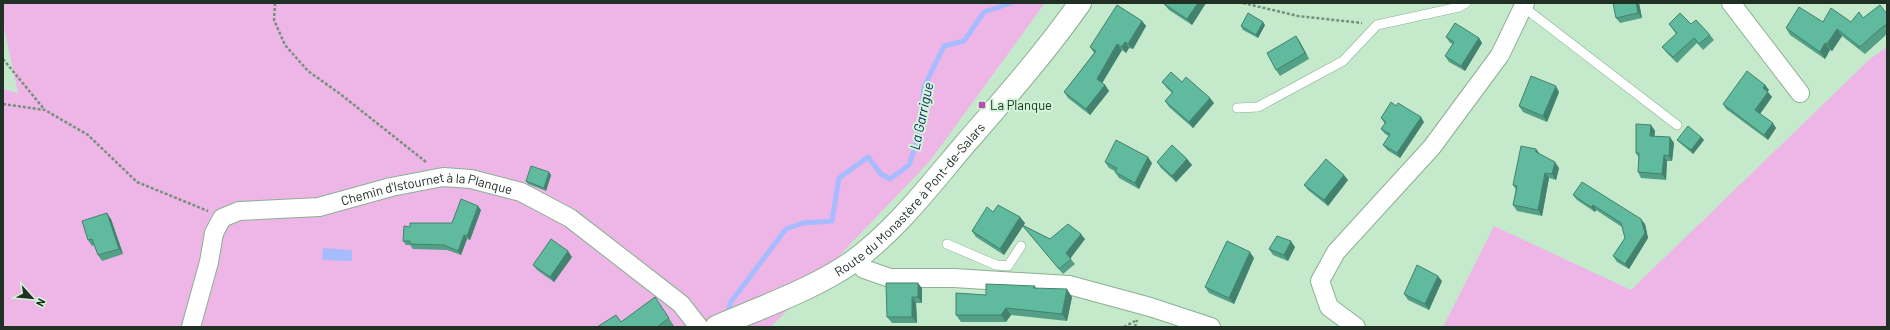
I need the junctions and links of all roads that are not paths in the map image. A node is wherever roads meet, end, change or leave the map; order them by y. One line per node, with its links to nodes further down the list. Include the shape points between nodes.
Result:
1 (1080, 3): 10 (street, Route du Monastère à Pont-de-Salars, via 1054,40 920,198 889,230)
2 (1466, 3): 6 (lane, via 1459,7 1377,24 1342,62 1258,108)
3 (1730, 3): 5 (street)
4 (1523, 4): 7 (lane); 15 (street, via 1500,55 1432,147 1336,252 1320,281 1329,307)
5 (1800, 93)
6 (1237, 108)
7 (1677, 125)
8 (947, 244): 9 (lane, via 996,264 1008,266)
9 (1021, 246)
10 (854, 260): 13 (street, Route du Monastère à Pont-de-Salars, via 809,286); 14 (street, via 864,269 890,278 954,278 1069,285)
11 (191, 327): 12 (street, Chemin d'Istournet à la Planque, via 209,262 214,233 222,218 240,211 319,207 391,187 443,178 471,179 521,192 570,218 680,304)
12 (699, 327)
13 (716, 327)
14 (1211, 327)
15 (1356, 327)

